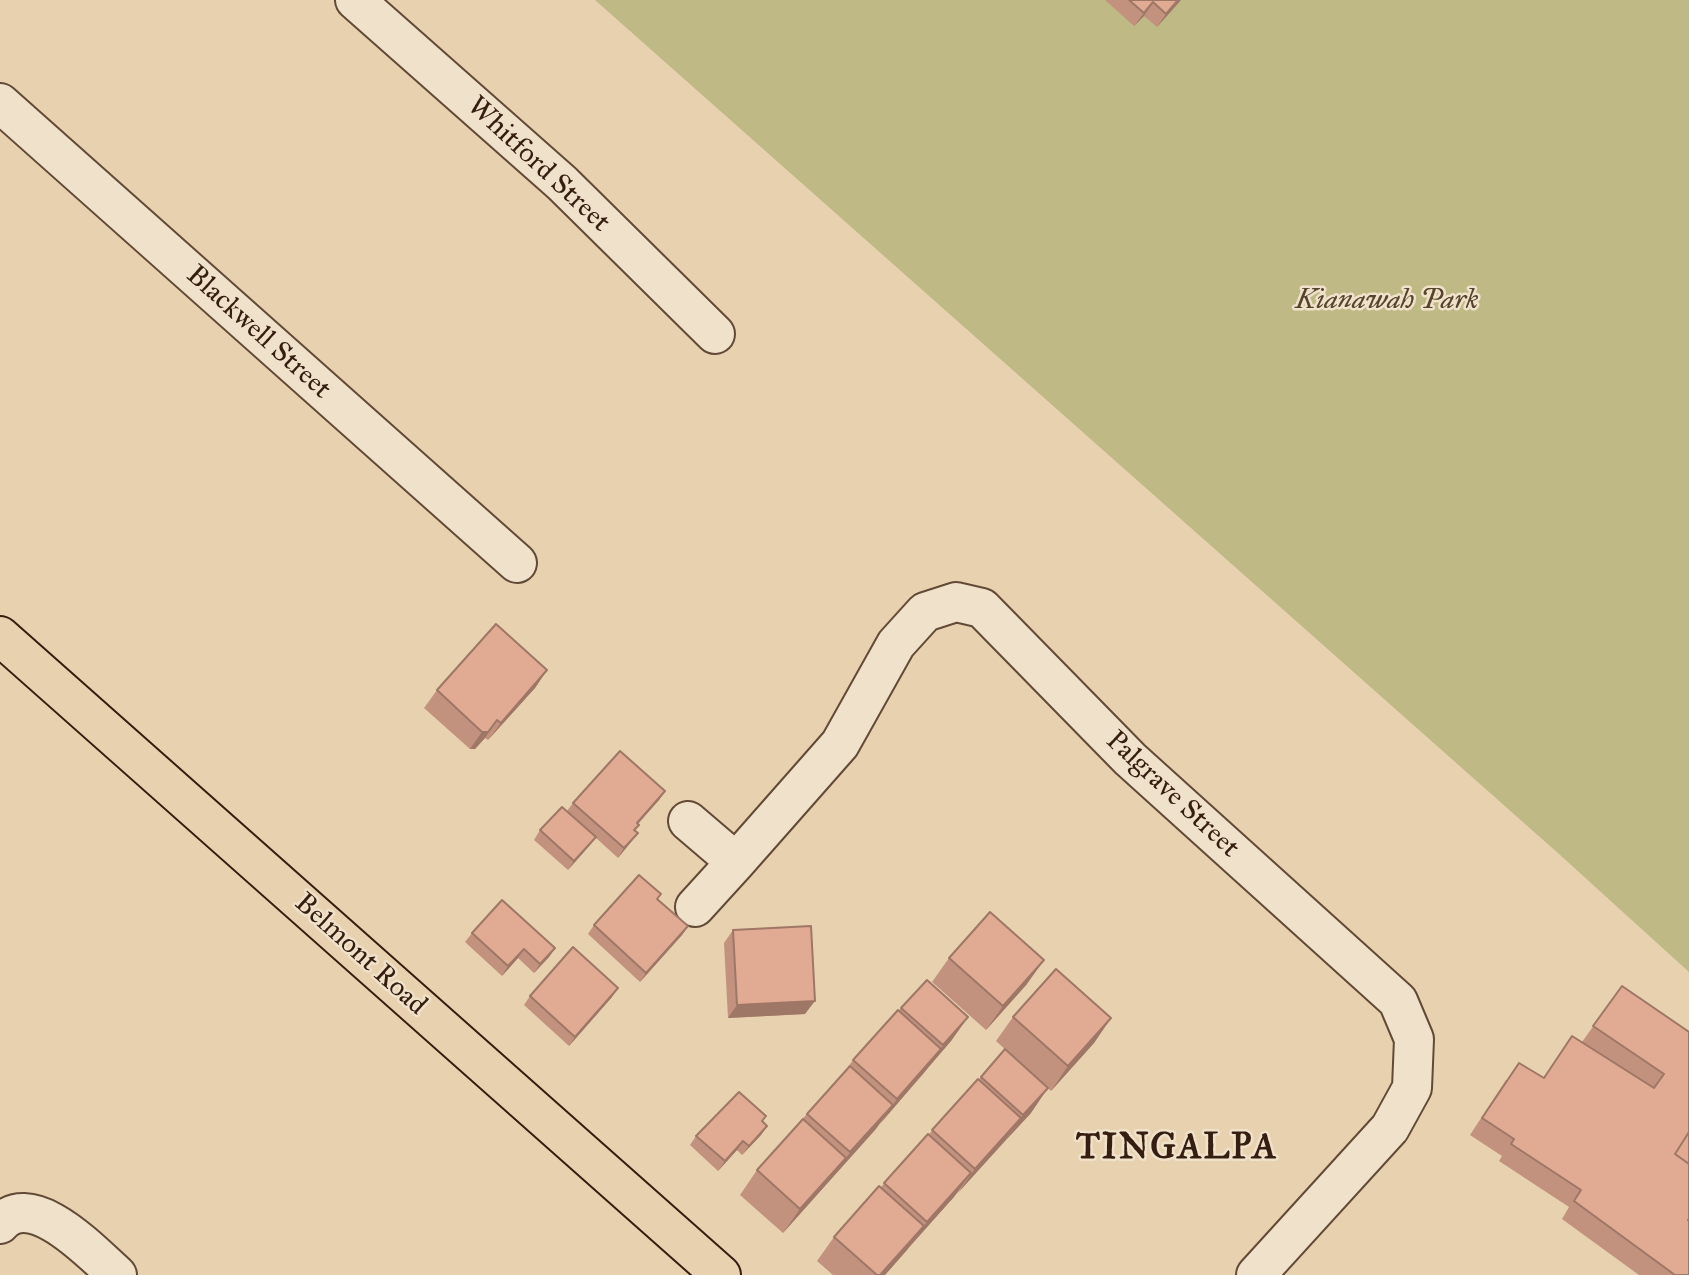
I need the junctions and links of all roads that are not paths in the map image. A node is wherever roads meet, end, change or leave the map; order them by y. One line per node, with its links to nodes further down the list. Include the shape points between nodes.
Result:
1 (355, 0): 3 (street, Whitford Street, via 562,183)
2 (0, 103): 4 (street, Blackwell Street)
3 (715, 334)
4 (517, 564)
5 (0, 636): 11 (main road, Belmont Road)
6 (688, 821): 7 (street)
7 (736, 862): 8 (street, Palgrave Street); 12 (street, Palgrave Street, via 839,744 897,644 925,612 956,601 982,608 1130,759 1398,1001 1413,1039 1412,1088 1390,1128)
8 (695, 907)
9 (0, 1224): 10 (street, via 6,1217 27,1213 60,1225)
10 (117, 1275)
11 (721, 1275)
12 (1256, 1275)

